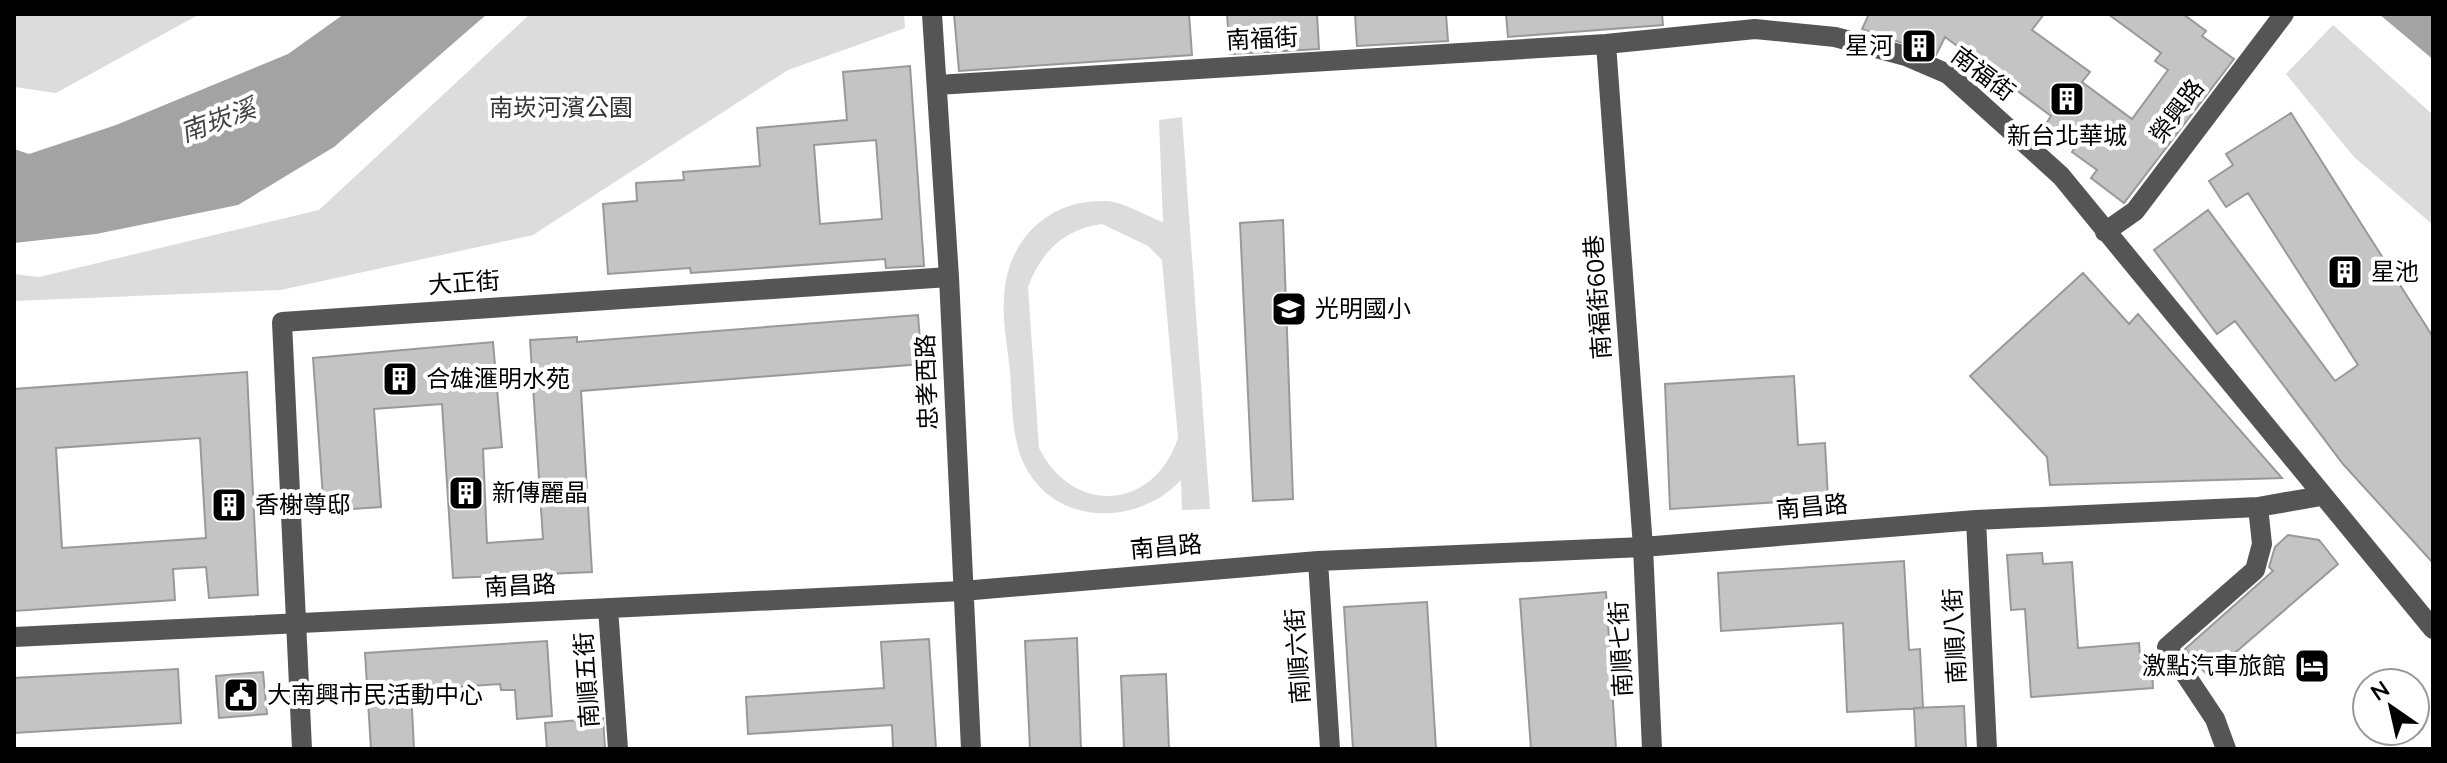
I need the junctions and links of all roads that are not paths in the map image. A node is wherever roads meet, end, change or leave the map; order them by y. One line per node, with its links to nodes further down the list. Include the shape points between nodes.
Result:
1 (932, 14): 4 (street, 忠孝西路)
2 (2284, 14): 5 (street, 榮興路, via 2135,211)
3 (1606, 44): 4 (street, 南福街); 5 (street, 南福街, via 1755,29 1835,37 1906,56 1948,74 2004,122 2061,176); 10 (street, 南福街60巷)
4 (937, 85): 6 (street, 忠孝西路)
5 (2105, 232): 7 (street, 南福街)
6 (949, 277): 12 (street, 忠孝西路); 14 (street, 大正街, via 282,322)
7 (2321, 496): 8 (street, 南昌路); 15 (street, 南福街)
8 (2258, 507): 9 (street, 南昌路); 23 (street, via 2262,544 2255,570 2167,647 2215,719)
9 (1976, 520): 10 (street, 南昌路); 22 (street, 南順八街)
10 (1643, 547): 11 (street, 南昌路); 21 (street, 南順七街)
11 (1318, 561): 12 (street, 南昌路); 20 (street, 南順六街)
12 (962, 591): 13 (street, 南昌路); 19 (street, 忠孝西路)
13 (608, 608): 14 (street, 南昌路); 18 (street, 南順五街)
14 (296, 622): 16 (street, 南昌路); 17 (street)
15 (2433, 629)
16 (14, 637)
17 (302, 749)
18 (618, 749)
19 (971, 749)
20 (1330, 749)
21 (1652, 749)
22 (1987, 749)
23 (2226, 749)

